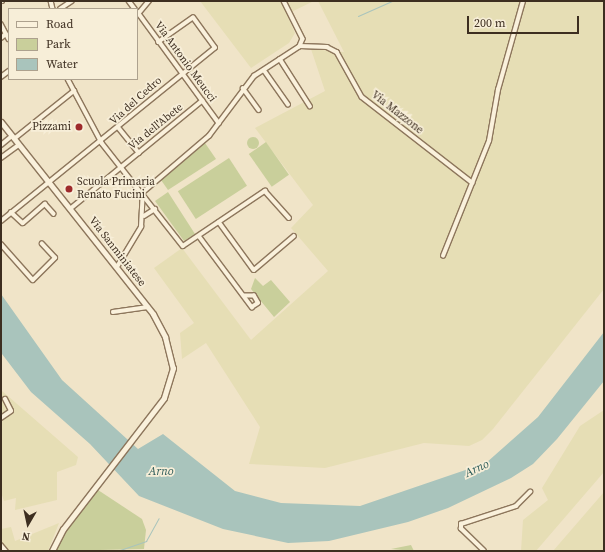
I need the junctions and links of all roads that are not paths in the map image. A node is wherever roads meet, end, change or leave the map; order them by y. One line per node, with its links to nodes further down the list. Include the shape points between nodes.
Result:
1 (72, 1): 5 (street)
2 (149, 1): 6 (street)
3 (284, 1): 13 (street, via 303,39)
4 (523, 1): 35 (street, via 498,90 493,126)
5 (62, 8)
6 (138, 11)
7 (138, 13): 12 (street, Via Antonio Meucci)
8 (1, 24): 9 (street)
9 (6, 34): 10 (street); 11 (street)
10 (8, 37)
11 (1, 38)
12 (160, 42): 16 (street, Via Antonio Meucci); 16 (street, Via del Cedro, via 193,18 215,48)
13 (300, 46): 14 (street); 35 (street, Via Mazzone, via 327,47 337,52 362,97)
14 (280, 59): 15 (street); 22 (street)
15 (264, 70): 18 (street); 21 (street)
16 (182, 73): 20 (street, Via Antonio Meucci); 26 (street, Via del Cedro)
17 (68, 80): 19 (street)
18 (243, 88): 23 (street); 25 (street)
19 (74, 91): 27 (street); 28 (street)
20 (202, 101): 25 (street, Via Antonio Meucci); 31 (street, Via dell'Abete)
21 (288, 104)
22 (310, 106)
23 (259, 110)
24 (1, 122): 27 (street, Via Sanminiatese)
25 (219, 123): 36 (street, via 204,140)
26 (119, 128): 28 (street, Via del Cedro); 31 (street)
27 (13, 138): 29 (street); 30 (street, Via Sanminiatese)
28 (102, 142): 33 (street); 34 (street, Via del Cedro)
29 (1, 145)
30 (19, 145): 32 (street); 34 (street, Via Sanminiatese)
31 (139, 153): 33 (street, Via dell'Abete)
32 (1, 158)
33 (121, 167): 36 (street); 37 (street, Via dell'Abete)
34 (49, 183): 37 (street, Via Sanminiatese); 39 (street, Via del Cedro)
35 (473, 183): 49 (street)
36 (142, 193): 38 (street); 41 (street)
37 (70, 209): 50 (street, Via Sanminiatese)
38 (155, 209): 41 (street); 45 (street, via 183,246)
39 (12, 212): 40 (street, via 23,223 45,204); 43 (street, Via del Cedro)
40 (54, 214)
41 (144, 216): 50 (street, via 134,245)
42 (289, 218): 44 (street, via 265,191)
43 (1, 221)
44 (219, 222): 45 (street); 46 (street, via 254,270)
45 (198, 236): 51 (street)
46 (294, 236)
47 (1, 244): 48 (street, via 32,280 55,258)
48 (42, 244)
49 (443, 256)
50 (117, 267): 52 (street, Via Sanminiatese)
51 (245, 296)
52 (148, 307): 53 (street); 59 (street, Via Sanminiatese, via 171,355 169,388 157,408 63,529)
53 (113, 312)
54 (5, 399): 55 (street, via 11,411)
55 (1, 418)
56 (530, 492): 60 (street, via 516,506 461,524 461,529)
57 (1, 545): 58 (street)
58 (6, 551)
59 (52, 551)
60 (484, 551)

